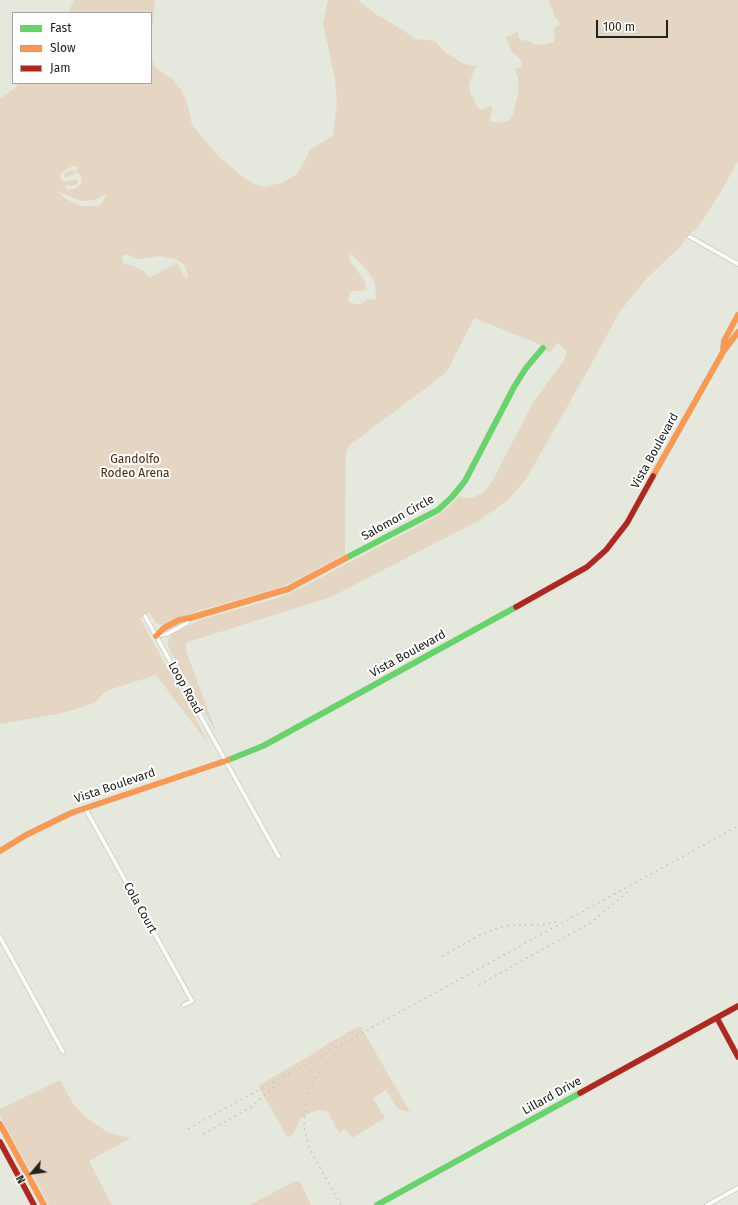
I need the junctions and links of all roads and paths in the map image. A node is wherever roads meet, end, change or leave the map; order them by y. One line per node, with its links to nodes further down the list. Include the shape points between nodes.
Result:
1 (690, 237): 2 (street)
2 (738, 264)
3 (738, 315): 6 (main road, Vista Boulevard, via 724,341)
4 (738, 332): 6 (main road, Vista Boulevard)
5 (543, 348): 8 (main road, Salomon Circle, via 511,392 465,481 452,497 433,513 288,589 179,620)
6 (723, 352): 9 (main road, Vista Boulevard, via 627,523 594,562 552,588 282,736)
7 (145, 616): 8 (street, Loop Road)
8 (156, 636): 9 (street, Loop Road)
9 (225, 761): 10 (main road, Vista Boulevard); 12 (street, Loop Road)
10 (85, 808): 11 (main road, Vista Boulevard, via 50,822); 14 (street, Cola Court, via 192,1001)
11 (0, 850)
12 (279, 857)
13 (0, 937): 17 (street)
14 (184, 1005)
15 (738, 1006): 16 (main road, Lillard Drive)
16 (717, 1018): 18 (main road); 25 (main road, Lillard Drive)
17 (63, 1052)
18 (738, 1057)
19 (0, 1124): 20 (main road)
20 (2, 1132): 24 (main road)
21 (0, 1142): 23 (main road)
22 (738, 1188): 26 (street)
23 (34, 1205)
24 (44, 1205)
25 (377, 1205)
26 (707, 1205)

